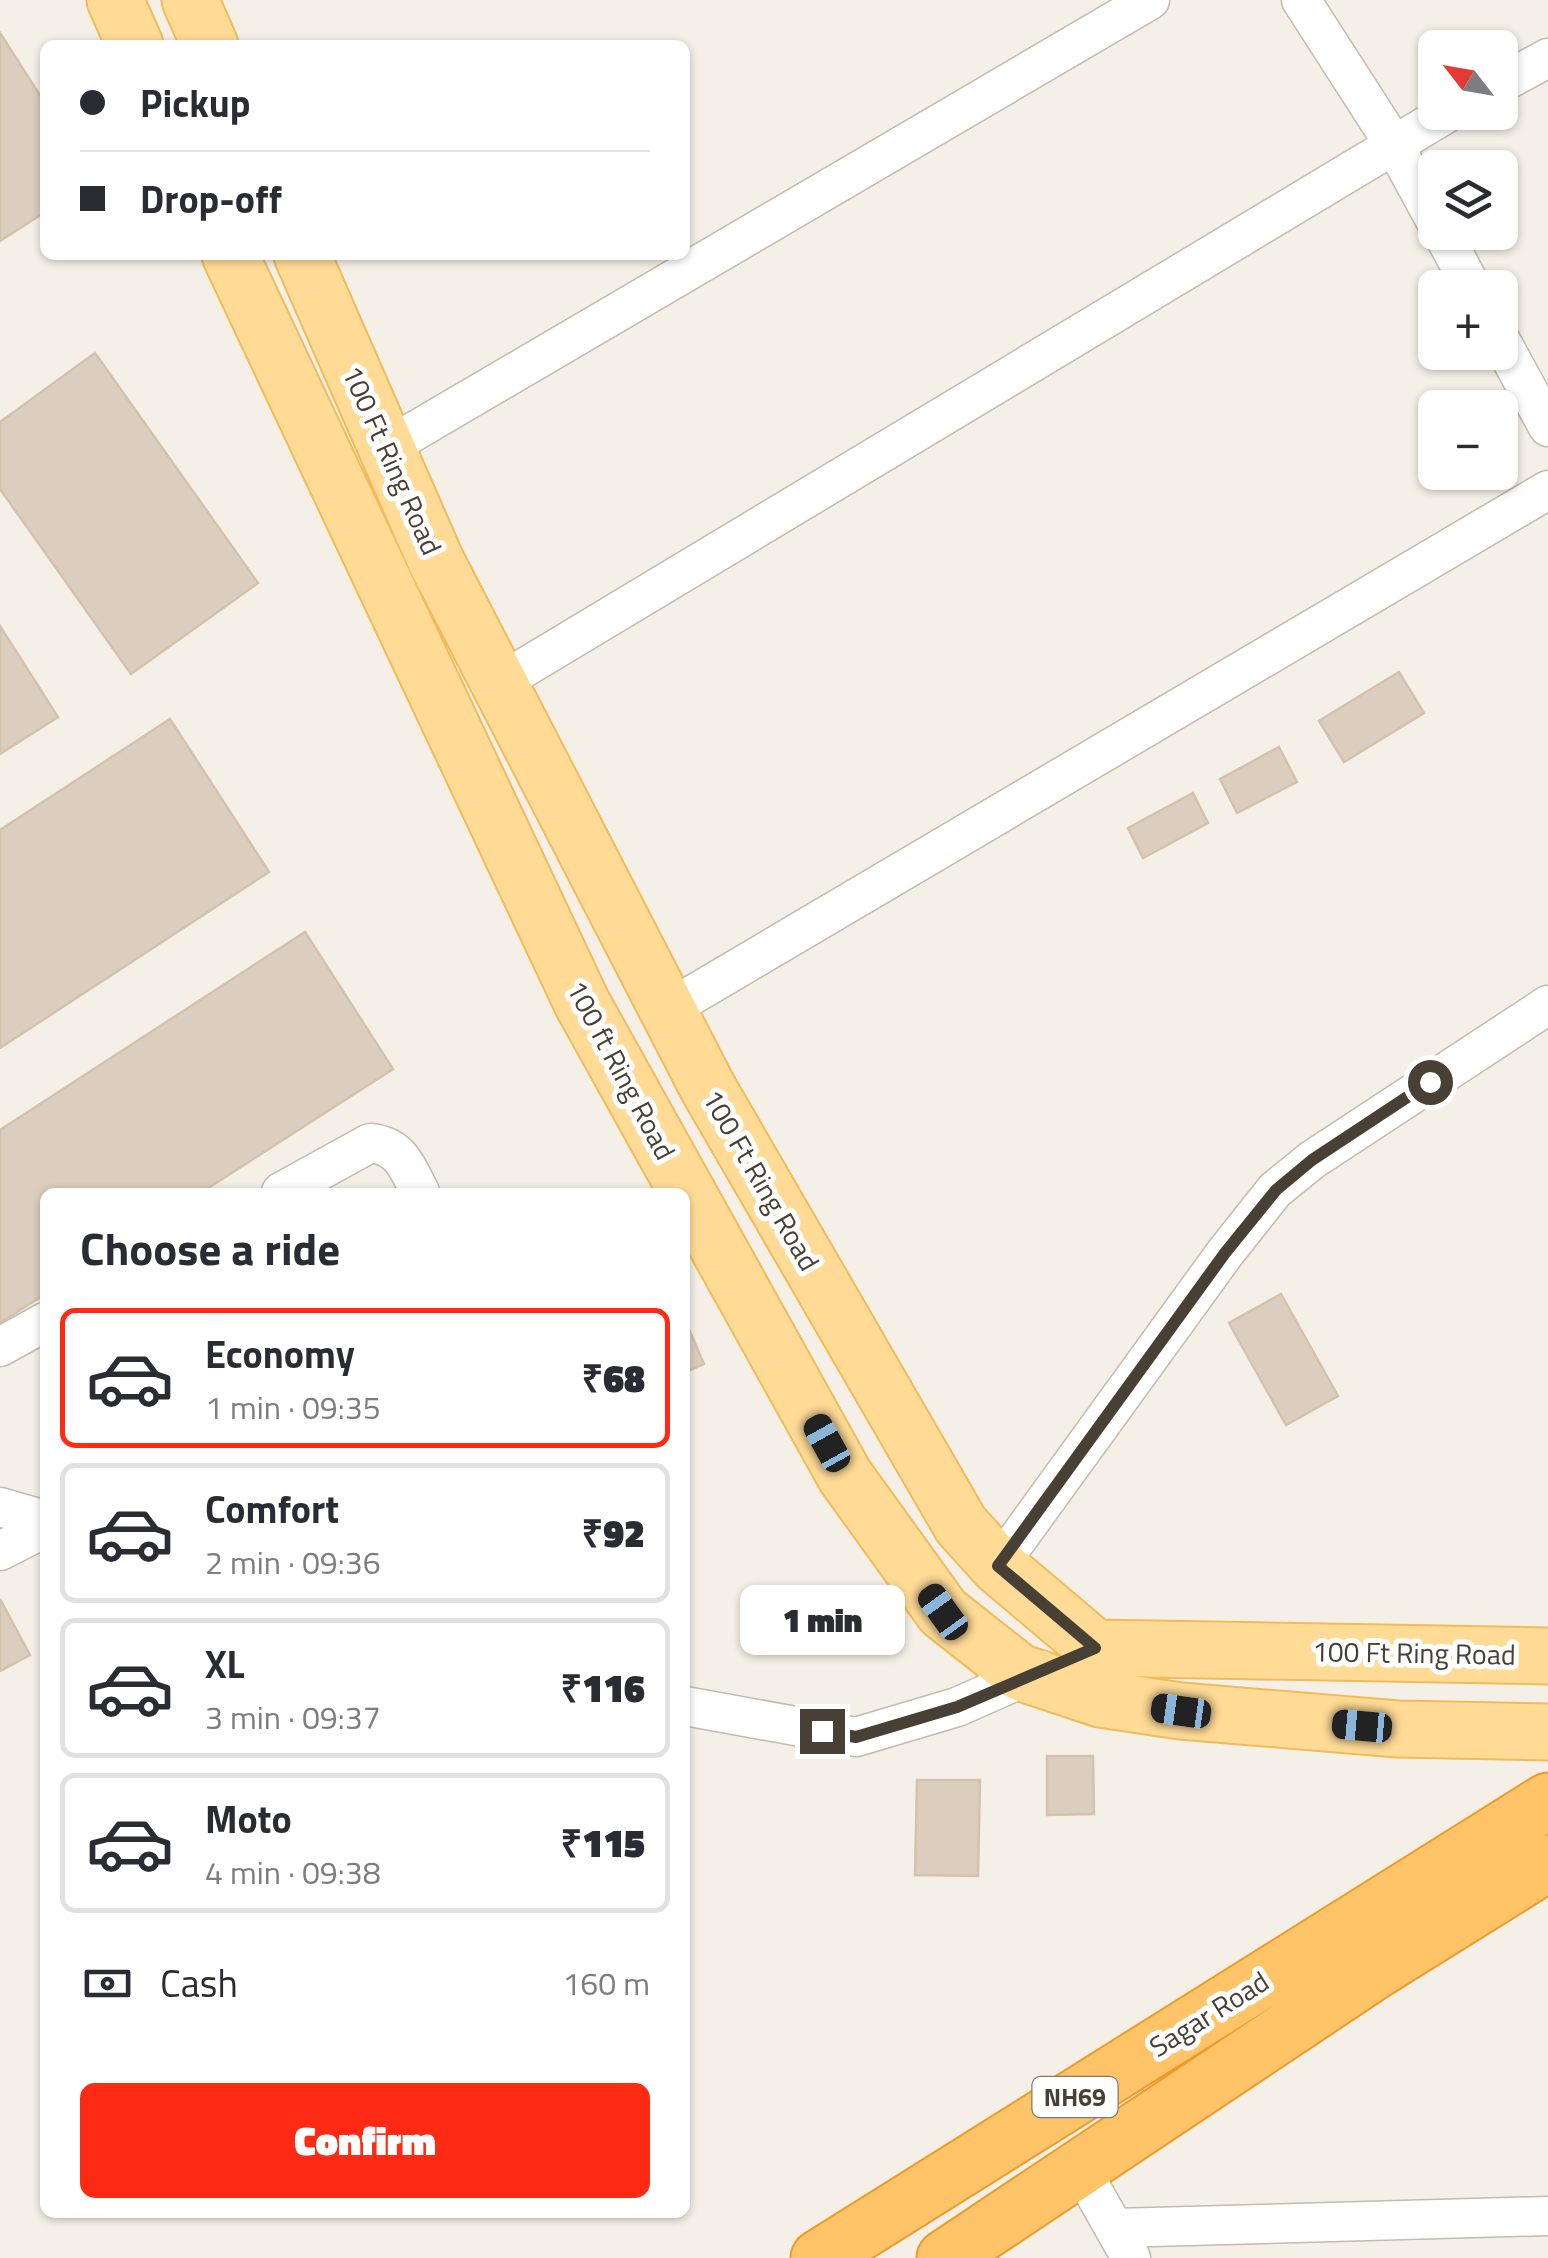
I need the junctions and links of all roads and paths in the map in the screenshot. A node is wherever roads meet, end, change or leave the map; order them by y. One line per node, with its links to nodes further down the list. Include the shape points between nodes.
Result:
1 (115, 0): 5 (main road)
2 (190, 0): 6 (main road)
3 (1150, 0): 16 (street)
4 (1301, 0): 10 (street)
5 (133, 40)
6 (208, 40)
7 (1548, 58): 8 (street)
8 (1518, 74)
9 (1418, 129): 10 (street)
10 (1393, 143): 11 (street); 18 (street)
11 (1418, 189)
12 (232, 260): 23 (main road, 100 ft Ring Road, via 582,1003)
13 (304, 260): 16 (main road, 100 Ft Ring Road)
14 (1517, 370): 15 (street)
15 (1548, 427)
16 (386, 448): 18 (main road, 100 Ft Ring Road)
17 (1548, 490): 20 (street)
18 (499, 683): 20 (main road, 100 Ft Ring Road)
19 (1548, 1005): 31 (street, via 1276,1190)
20 (668, 1010): 31 (main road, 100 Ft Ring Road, via 961,1525)
21 (288, 1188): 22 (street, via 370,1144 401,1155)
22 (418, 1188)
23 (685, 1188)
24 (690, 1197): 34 (main road, 100 ft Ring Road, via 846,1476 943,1612)
25 (40, 1325): 26 (street)
26 (0, 1347)
27 (0, 1507): 28 (street)
28 (40, 1519)
29 (40, 1531): 30 (street)
30 (0, 1552)
31 (998, 1566): 32 (main road, 100 Ft Ring Road)
32 (1095, 1648): 33 (main road, 100 Ft Ring Road); 34 (street)
33 (1548, 1656)
34 (1028, 1675): 35 (street, via 957,1707 856,1737); 36 (main road, 100 ft Ring Road, via 1100,1699 1181,1711 1398,1729)
35 (690, 1707)
36 (1548, 1732)
37 (1548, 1801): 42 (highway, Sagar Road / NH69)
38 (1548, 1863): 39 (highway, Sagar Road / NH69)
39 (1080, 2168): 41 (street); 43 (highway, Sagar Road / NH69)
40 (1548, 2216): 41 (street)
41 (1123, 2243)
42 (818, 2258)
43 (945, 2258)

